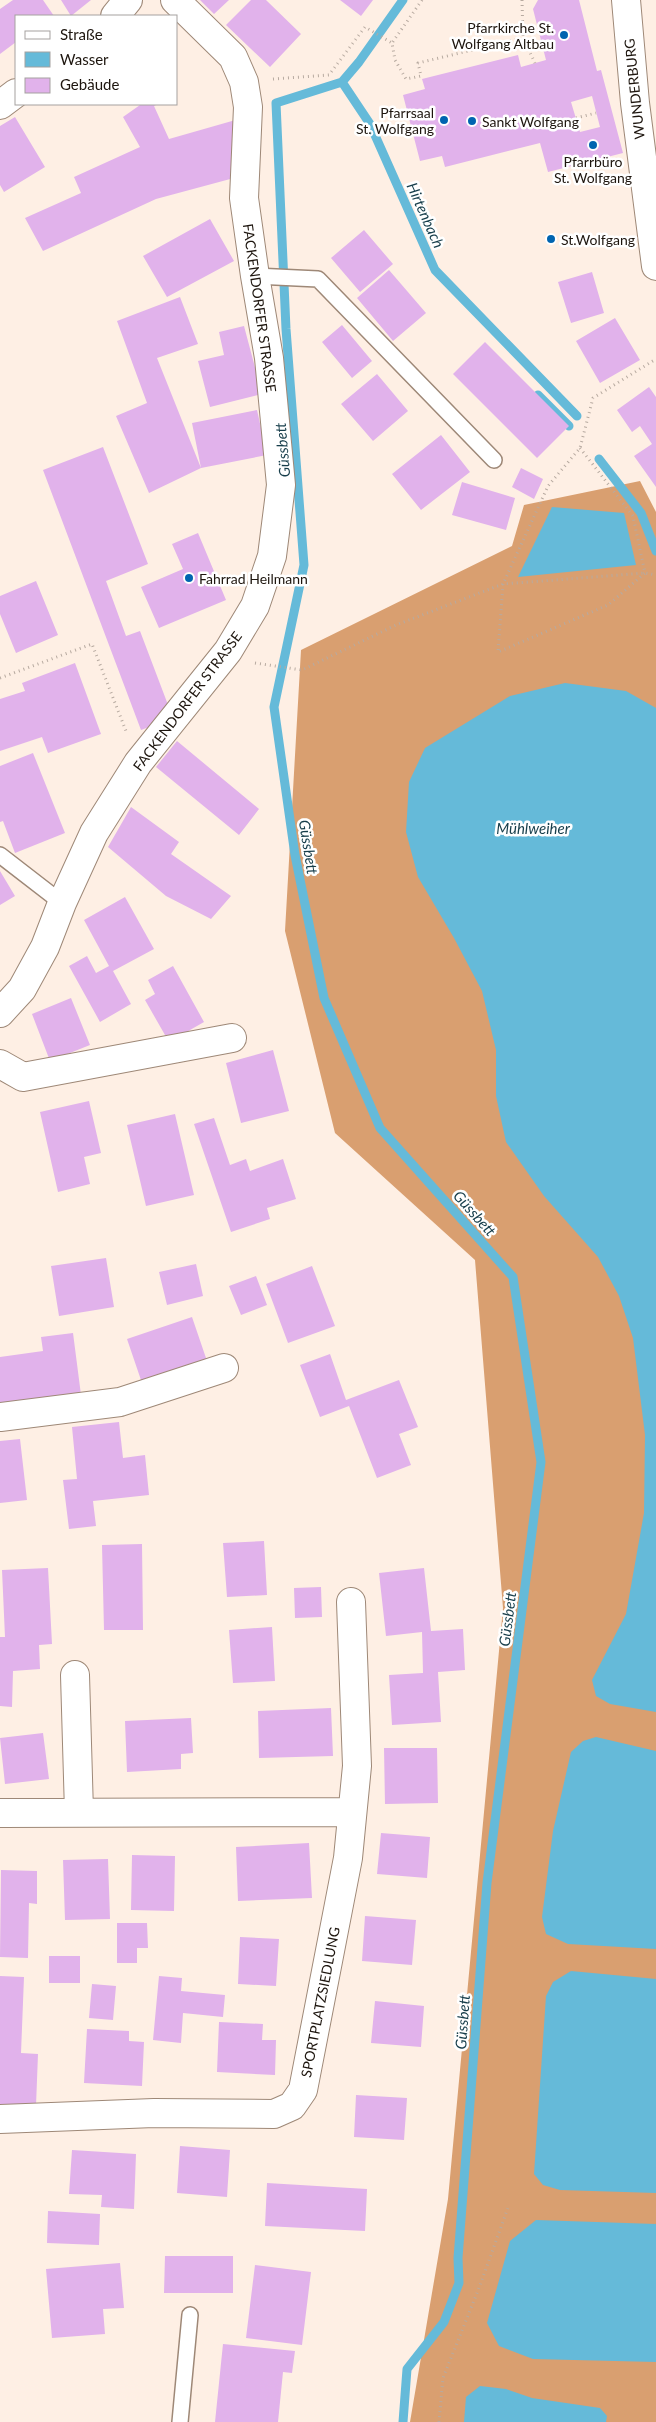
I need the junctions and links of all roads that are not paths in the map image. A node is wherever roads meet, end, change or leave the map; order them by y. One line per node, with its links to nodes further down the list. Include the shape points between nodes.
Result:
1 (128, 0): 4 (street)
2 (175, 0): 8 (street, FACKENDORFER STRASSE, via 233,57 244,82 248,107 244,198)
3 (626, 0): 7 (street, WUNDERBURG, via 635,103)
4 (116, 15)
5 (15, 94): 6 (street)
6 (0, 105)
7 (656, 266)
8 (254, 276): 9 (lane, via 318,280); 11 (street, FACKENDORFER STRASSE, via 269,358 281,485 272,556 255,606 228,651 138,763 94,833)
9 (494, 460)
10 (0, 855): 11 (lane)
11 (62, 903): 12 (street, FACKENDORFER STRASSE, via 45,947 22,989)
12 (0, 1013)
13 (232, 1038): 14 (street, via 24,1077)
14 (0, 1064)
15 (224, 1368): 16 (street, via 120,1402)
16 (0, 1417)
17 (351, 1602): 20 (street, SPORTPLATZSIEDLUNG, via 357,1766)
18 (75, 1675): 19 (street)
19 (79, 1812): 20 (street); 21 (street)
20 (352, 1812): 22 (street, SPORTPLATZSIEDLUNG, via 348,1858 303,2090 292,2106 274,2114 154,2113)
21 (0, 1813)
22 (0, 2119)
23 (190, 2315): 24 (lane)
24 (180, 2422)

